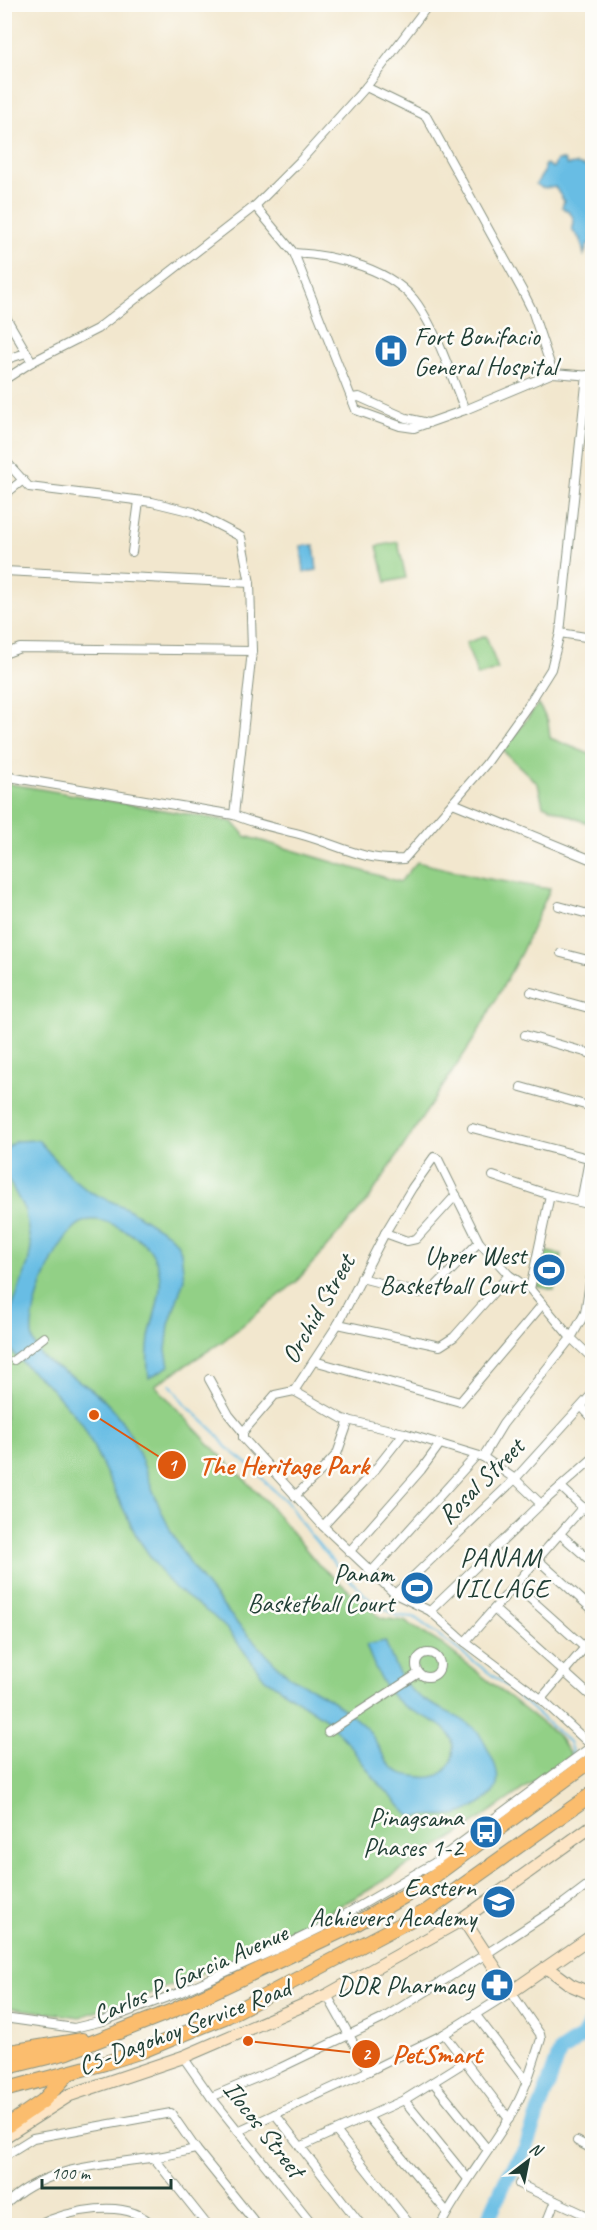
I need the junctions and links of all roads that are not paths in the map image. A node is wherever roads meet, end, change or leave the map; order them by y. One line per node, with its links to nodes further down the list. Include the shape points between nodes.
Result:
1 (429, 4): 2 (street)
2 (366, 87): 3 (street); 9 (street, via 426,116 523,292)
3 (255, 206): 4 (street); 8 (street, via 97,329)
4 (294, 253): 12 (street, via 342,260 404,288 418,304 436,339); 12 (street, via 356,410 414,428)
5 (4, 314): 6 (street)
6 (26, 353): 7 (street); 8 (street)
7 (4, 360)
8 (33, 362): 11 (street)
9 (553, 373): 10 (street); 12 (street)
10 (590, 376): 20 (street)
11 (4, 380)
12 (465, 410)
13 (4, 459): 14 (street)
14 (23, 480): 15 (street); 16 (street, via 29,487)
15 (4, 495)
16 (139, 501): 17 (street); 19 (street, via 194,512 241,537)
17 (132, 552)
18 (4, 571): 19 (street)
19 (250, 583): 23 (street)
20 (560, 633): 21 (street); 25 (street, via 544,681 486,764)
21 (592, 638)
22 (5, 651): 23 (street)
23 (252, 651): 26 (street)
24 (4, 772): 26 (street, via 15,778)
25 (453, 803): 26 (street, via 412,852 398,860 352,854); 27 (street)
26 (234, 815)
27 (592, 860)
28 (558, 906): 29 (street)
29 (592, 915)
30 (561, 953): 31 (street)
31 (592, 961)
32 (531, 992): 33 (street)
33 (592, 1009)
34 (525, 1035): 35 (street)
35 (592, 1054)
36 (522, 1087): 37 (street)
37 (592, 1107)
38 (472, 1128): 40 (street)
39 (592, 1144): 40 (street)
40 (591, 1159): 44 (street)
41 (493, 1176): 43 (street)
42 (456, 1195): 46 (street, via 416,1239); 46 (street, Orchid Street, via 434,1157); 47 (street)
43 (550, 1195): 44 (street); 51 (street)
44 (581, 1202): 45 (street)
45 (592, 1205)
46 (385, 1233): 50 (street, Orchid Street)
47 (479, 1242): 49 (street); 50 (street, via 432,1290 420,1293)
48 (592, 1270): 55 (street, via 585,1313)
49 (509, 1275): 51 (street); 53 (street, via 454,1337 440,1346)
50 (361, 1278): 53 (street, Orchid Street)
51 (530, 1289): 52 (street)
52 (542, 1305): 55 (street); 58 (street, via 460,1402)
53 (338, 1324): 58 (street, Orchid Street)
54 (44, 1337): 57 (street)
55 (571, 1338): 56 (street); 68 (street)
56 (592, 1358)
57 (14, 1360)
58 (314, 1361): 60 (street, Orchid Street)
59 (209, 1379): 66 (street)
60 (294, 1390): 64 (street); 66 (street, via 275,1395)
61 (592, 1394): 62 (street, Rosal Street)
62 (582, 1407): 63 (street); 70 (street, Rosal Street)
63 (592, 1419)
64 (349, 1420): 65 (street); 72 (street, via 337,1454)
65 (404, 1433): 67 (street); 76 (street)
66 (243, 1435): 72 (street)
67 (440, 1444): 68 (street); 78 (street)
68 (480, 1456): 70 (street); 81 (street)
69 (592, 1459): 71 (street)
70 (515, 1479): 73 (street); 83 (street, Rosal Street)
71 (561, 1487): 73 (street); 74 (street)
72 (295, 1496): 76 (street)
73 (541, 1504): 86 (street)
74 (583, 1507): 75 (street); 77 (street)
75 (592, 1516)
76 (323, 1526): 78 (street)
77 (560, 1533): 79 (street); 80 (street)
78 (349, 1552): 81 (street)
79 (537, 1559): 82 (street); 85 (street)
80 (592, 1562)
81 (371, 1572): 83 (street)
82 (515, 1585): 84 (street); 89 (street)
83 (395, 1594): 86 (street)
84 (494, 1609): 88 (street); 91 (street)
85 (592, 1609)
86 (429, 1611): 88 (street)
87 (592, 1639): 89 (street)
88 (465, 1642): 94 (street)
89 (585, 1647): 90 (street); 91 (street)
90 (592, 1654)
91 (564, 1671): 93 (street); 94 (street)
92 (417, 1674): 95 (street)
93 (592, 1697)
94 (541, 1699): 96 (street)
95 (328, 1732)
96 (592, 1746): 109 (street, via 434,1863 288,1944 181,1992 102,2021 74,2028)
97 (592, 1760): 110 (main road, Carlos P. Garcia Avenue, via 415,1890 352,1926 219,1991)
98 (592, 1794): 119 (main road, Carlos P. Garcia Avenue, via 436,1905 397,1927 226,2016 142,2051)
99 (592, 1826): 101 (main road, C5-Dagohoy Service Road)
100 (592, 1882): 103 (street)
101 (463, 1919): 103 (main road); 107 (main road, C5-Dagohoy Service Road)
102 (592, 1936): 104 (main road)
103 (486, 1954): 105 (main road); 112 (street)
104 (548, 1968): 105 (main road); 106 (main road)
105 (512, 1992): 108 (street); 122 (street, via 541,2039)
106 (592, 1994)
107 (329, 1997): 112 (street); 114 (main road, C5-Dagohoy Service Road)
108 (475, 2014): 111 (street); 122 (street)
109 (4, 2018)
110 (117, 2033): 113 (main road); 115 (main road, Carlos P. Garcia Avenue)
111 (444, 2034): 116 (street); 118 (street)
112 (350, 2035): 118 (street); 124 (street)
113 (4, 2053)
114 (183, 2057): 124 (street, Ilocos Street); 132 (main road, C5-Dagohoy Service Road, via 70,2095)
115 (38, 2060): 117 (main road, Carlos P. Garcia Avenue); 120 (main road)
116 (465, 2062): 121 (street); 128 (street)
117 (4, 2068)
118 (369, 2071): 126 (street)
119 (67, 2075): 120 (main road, Carlos P. Garcia Avenue); 129 (main road, via 43,2101)
120 (43, 2081): 123 (main road, Carlos P. Garcia Avenue)
121 (434, 2082): 125 (street); 137 (street)
122 (527, 2082): 128 (street)
123 (4, 2090)
124 (211, 2097): 130 (street, Ilocos Street)
125 (404, 2100): 127 (street); 140 (street)
126 (275, 2114): 130 (street); 134 (street)
127 (368, 2117): 131 (street); 144 (street)
128 (509, 2119): 137 (street)
129 (4, 2128)
130 (238, 2131): 150 (street, Ilocos Street)
131 (336, 2131): 134 (street); 152 (street)
132 (4, 2137)
133 (577, 2141): 136 (street)
134 (300, 2147): 151 (street)
135 (196, 2149): 138 (street, via 171,2113 33,2138); 139 (street); 149 (street)
136 (592, 2149)
137 (488, 2150): 140 (street)
138 (4, 2157)
139 (154, 2158): 143 (street, via 54,2174); 148 (street)
140 (468, 2179): 144 (street)
141 (519, 2184): 142 (street)
142 (555, 2201): 145 (street); 154 (street)
143 (4, 2206)
144 (447, 2212): 153 (street)
145 (592, 2218)
146 (36, 2226): 147 (street, via 70,2213 108,2208 132,2211)
147 (153, 2226)
148 (208, 2226)
149 (258, 2226)
150 (314, 2226)
151 (362, 2226)
152 (411, 2226)
153 (440, 2226)
154 (545, 2226)

